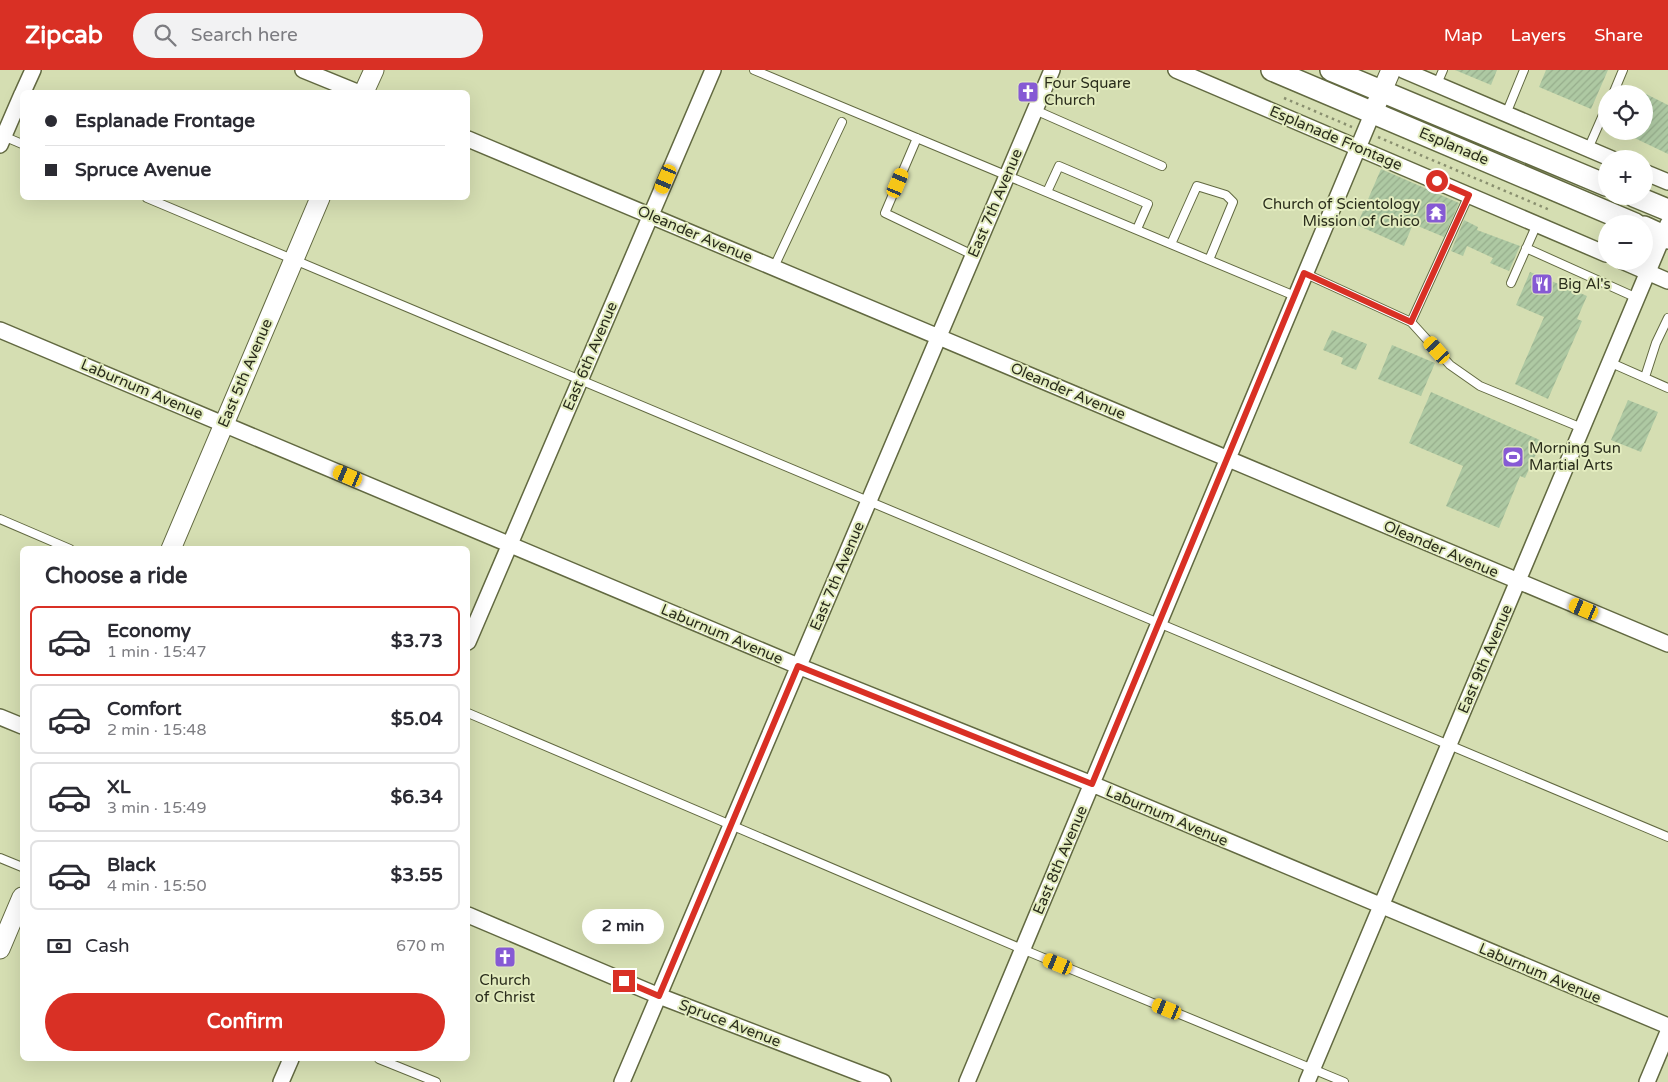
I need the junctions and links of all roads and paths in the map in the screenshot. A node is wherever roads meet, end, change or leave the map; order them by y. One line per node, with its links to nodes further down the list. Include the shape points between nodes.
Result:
1 (33, 70): 17 (street)
2 (303, 70): 18 (street)
3 (374, 70): 19 (street)
4 (713, 70): 51 (street, East 6th Avenue)
5 (754, 70): 32 (lane)
6 (1052, 70): 23 (street, East 7th Avenue)
7 (1176, 70): 35 (street, Esplanade Frontage)
8 (1272, 70): 24 (main road, Esplanade)
9 (1331, 70): 20 (main road, Esplanade)
10 (1391, 70): 20 (street)
11 (1403, 70): 15 (street)
12 (1443, 70): 15 (lane)
13 (1524, 70): 25 (lane)
14 (1623, 70): 16 (lane)
15 (1437, 84): 25 (street)
16 (1617, 85)
17 (24, 90)
18 (352, 90)
19 (365, 90)
20 (1382, 92): 24 (street); 41 (main road, Esplanade)
21 (1278, 95): 27 (path)
22 (20, 99): 31 (street)
23 (1035, 110): 38 (lane); 39 (street, East 7th Avenue)
24 (1373, 112): 30 (street, East 8th Avenue); 50 (main road, Esplanade)
25 (1506, 114): 36 (street)
26 (842, 122): 62 (lane)
27 (1348, 123): 29 (path); 30 (path)
28 (1598, 126): 36 (lane)
29 (1344, 131)
30 (1364, 131): 35 (street, East 8th Avenue); 49 (path)
31 (1, 138): 34 (lane)
32 (917, 138): 39 (lane); 59 (lane, via 885,213)
33 (470, 140): 51 (street, Oleander Avenue)
34 (20, 143)
35 (1357, 146): 44 (street, Esplanade Frontage); 65 (street, East 8th Avenue)
36 (1588, 149): 37 (street)
37 (1598, 153)
38 (1162, 166)
39 (1007, 175): 43 (lane); 59 (street, East 7th Avenue)
40 (1653, 176): 42 (street)
41 (1598, 182)
42 (1668, 182)
43 (1047, 192): 53 (lane); 53 (lane, via 1060,166 1148,204)
44 (1469, 195): 52 (street, Esplanade Frontage); 71 (lane)
45 (152, 200): 60 (lane)
46 (319, 200): 60 (street, East 5th Avenue)
47 (1653, 204): 48 (main road)
48 (1668, 210)
49 (1552, 211)
50 (1614, 215)
51 (650, 216): 62 (street, Oleander Avenue); 75 (street, East 6th Avenue)
52 (1537, 224): 57 (lane); 58 (street, Esplanade Frontage)
53 (1137, 230): 56 (lane)
54 (1653, 230): 55 (main road)
55 (1666, 233): 64 (street, East 9th Avenue)
56 (1171, 244): 61 (lane); 61 (lane, via 1197,186 1226,194 1233,202)
57 (1526, 248): 67 (lane); 69 (lane)
58 (1598, 251)
59 (973, 255): 73 (street, East 7th Avenue)
60 (293, 260): 75 (lane); 78 (street, East 5th Avenue)
61 (1209, 260): 68 (lane)
62 (774, 267): 73 (street, Oleander Avenue)
63 (1642, 270): 64 (street)
64 (1647, 272): 66 (street); 69 (street, East 9th Avenue)
65 (1304, 273): 68 (street, East 8th Avenue); 71 (lane)
66 (1668, 281)
67 (1511, 284)
68 (1295, 296): 80 (street, East 8th Avenue)
69 (1636, 298): 74 (street, East 9th Avenue)
70 (1668, 318): 76 (lane)
71 (1411, 322): 79 (lane, via 1450,365 1480,386)
72 (0, 330): 78 (street, Laburnum Avenue)
73 (938, 336): 80 (street, Oleander Avenue); 81 (street, East 7th Avenue)
74 (1609, 362): 76 (lane); 79 (street, East 9th Avenue)
75 (580, 378): 81 (lane); 83 (street, East 6th Avenue)
76 (1645, 378): 77 (lane)
77 (1668, 388)
78 (224, 424): 83 (street, Laburnum Avenue); 85 (street, East 5th Avenue)
79 (1582, 428): 86 (street, East 9th Avenue)
80 (1228, 458): 86 (street, Oleander Avenue); 87 (street, East 8th Avenue)
81 (868, 500): 87 (lane); 90 (street, East 7th Avenue)
82 (0, 519): 84 (lane)
83 (509, 544): 88 (street, East 6th Avenue); 90 (street, Laburnum Avenue)
84 (63, 546)
85 (171, 546)
86 (1517, 582): 89 (street, Oleander Avenue); 94 (street, East 9th Avenue)
87 (1159, 622): 94 (lane); 95 (street, East 8th Avenue)
88 (470, 637)
89 (1668, 644)
90 (798, 666): 95 (street, Laburnum Avenue); 96 (street, East 7th Avenue)
91 (470, 714): 96 (lane)
92 (0, 717): 93 (street)
93 (20, 725)
94 (1448, 744): 97 (lane); 101 (street, East 9th Avenue)
95 (1092, 784): 101 (street, Laburnum Avenue); 104 (street, East 8th Avenue)
96 (732, 824): 104 (lane); 105 (street, East 7th Avenue)
97 (1668, 837)
98 (0, 858): 99 (lane)
99 (20, 867)
100 (20, 905): 103 (street)
101 (1380, 907): 106 (street, Laburnum Avenue); 110 (street, East 9th Avenue)
102 (470, 916): 105 (street, Spruce Avenue)
103 (1, 946)
104 (1022, 949): 110 (lane); 115 (street, East 8th Avenue)
105 (659, 996): 113 (street, East 7th Avenue); 114 (street, Spruce Avenue)
106 (1668, 1026)
107 (1668, 1032): 117 (street)
108 (290, 1061): 111 (street)
109 (385, 1061): 112 (lane)
110 (1310, 1075): 116 (lane)
111 (281, 1082)
112 (436, 1082)
113 (622, 1082)
114 (883, 1082)
115 (967, 1082)
116 (1344, 1082)
117 (1647, 1082)

